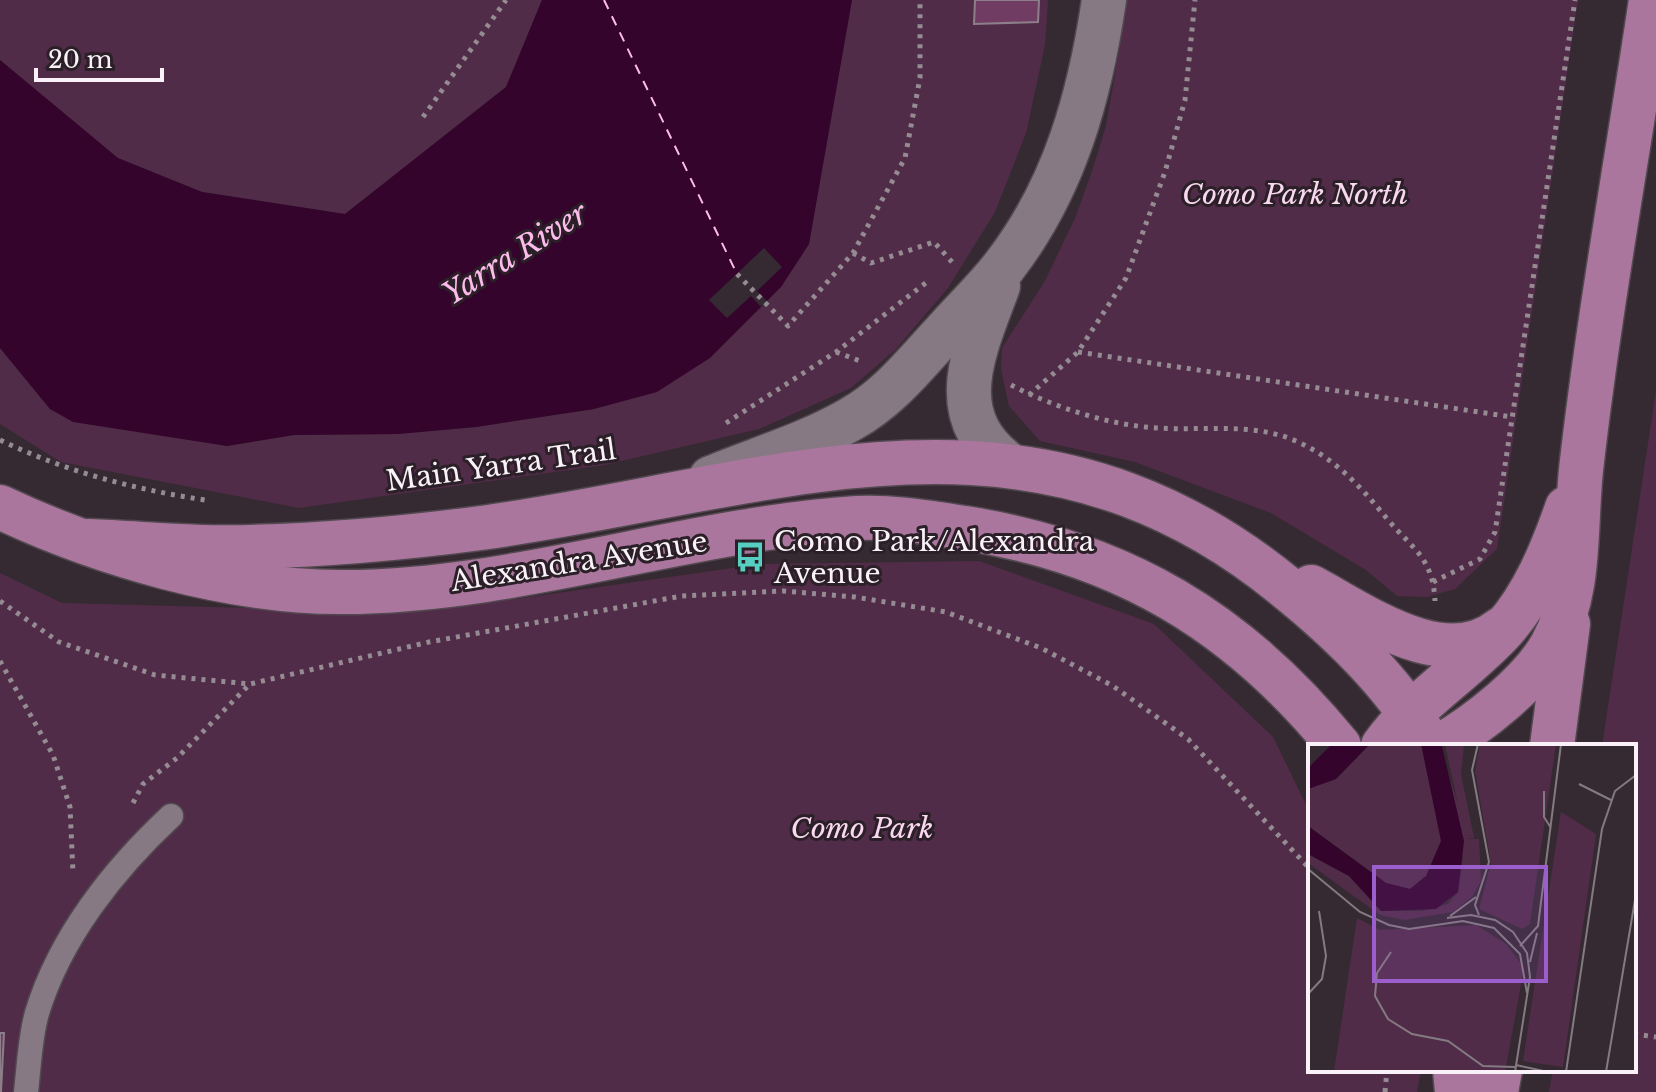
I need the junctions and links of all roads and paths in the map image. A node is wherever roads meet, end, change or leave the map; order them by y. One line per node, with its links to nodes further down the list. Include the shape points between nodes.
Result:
1 (506, 0): 7 (path)
2 (920, 0): 9 (path, via 920,78 905,158)
3 (1104, 0): 11 (street, Alexandra Avenue, via 1076,135 1057,179)
4 (1195, 0): 15 (path, via 1185,100 1165,172 1126,278)
5 (1575, 0): 18 (path)
6 (1651, 0): 21 (main road)
7 (423, 117)
8 (963, 251): 10 (path)
9 (853, 253): 10 (path, via 871,263 934,242); 13 (path, via 788,326)
10 (953, 263): 12 (path)
11 (1006, 265): 22 (street, Alexandra Avenue, via 971,365 969,390 979,436); 23 (street, Alexandra Avenue, via 893,388 867,409 821,434)
12 (944, 270)
13 (737, 274)
14 (934, 277): 19 (path, via 836,352)
15 (1078, 352): 17 (path); 18 (path)
16 (1002, 379): 17 (path)
17 (1029, 395): 29 (path, via 1140,426 1265,432 1297,441 1359,483 1413,543)
18 (1512, 417): 29 (path, via 1495,532 1480,559)
19 (722, 426)
20 (0, 440): 24 (path, via 87,476)
21 (1581, 464): 28 (main road); 32 (main road, via 1545,564)
22 (1011, 466): 23 (main road, Alexandra Avenue, via 935,459 827,466); 27 (main road, Alexandra Avenue, via 1062,476 1163,509)
23 (672, 493): 26 (main road, Alexandra Avenue, via 481,528 340,543 246,547)
24 (207, 501)
25 (0, 507): 26 (main road, Alexandra Avenue)
26 (89, 541): 36 (main road, Alexandra Avenue, via 201,575 341,592 486,580 860,518 1006,535 1087,557 1154,588 1221,629 1282,682)
27 (1241, 551): 32 (main road, via 1421,640 1476,643); 35 (main road, Alexandra Avenue, via 1332,627)
28 (1576, 566): 37 (main road, via 1551,648 1501,702); 38 (main road)
29 (1433, 582): 31 (path)
30 (0, 601): 34 (path, via 59,642 155,675)
31 (1434, 614)
32 (1512, 619): 35 (main road)
33 (0, 661): 42 (path, via 53,755 70,807 73,873)
34 (250, 684): 40 (path, via 177,758 143,784 129,811 131,827); 41 (path, via 429,642 682,596 783,591 946,612 1041,648 1113,686 1188,739)
35 (1407, 735)
36 (1337, 744)
37 (1443, 744)
38 (1552, 744)
39 (171, 816): 40 (lane)
40 (146, 839): 42 (lane)
41 (1308, 867)
42 (62, 950): 48 (lane, via 37,1015)
43 (1636, 1034): 44 (path)
44 (1656, 1037)
45 (1387, 1072): 49 (path)
46 (1455, 1072): 50 (main road)
47 (1500, 1072): 51 (main road)
48 (26, 1092)
49 (1385, 1092)
50 (1457, 1092)
51 (1496, 1092)

